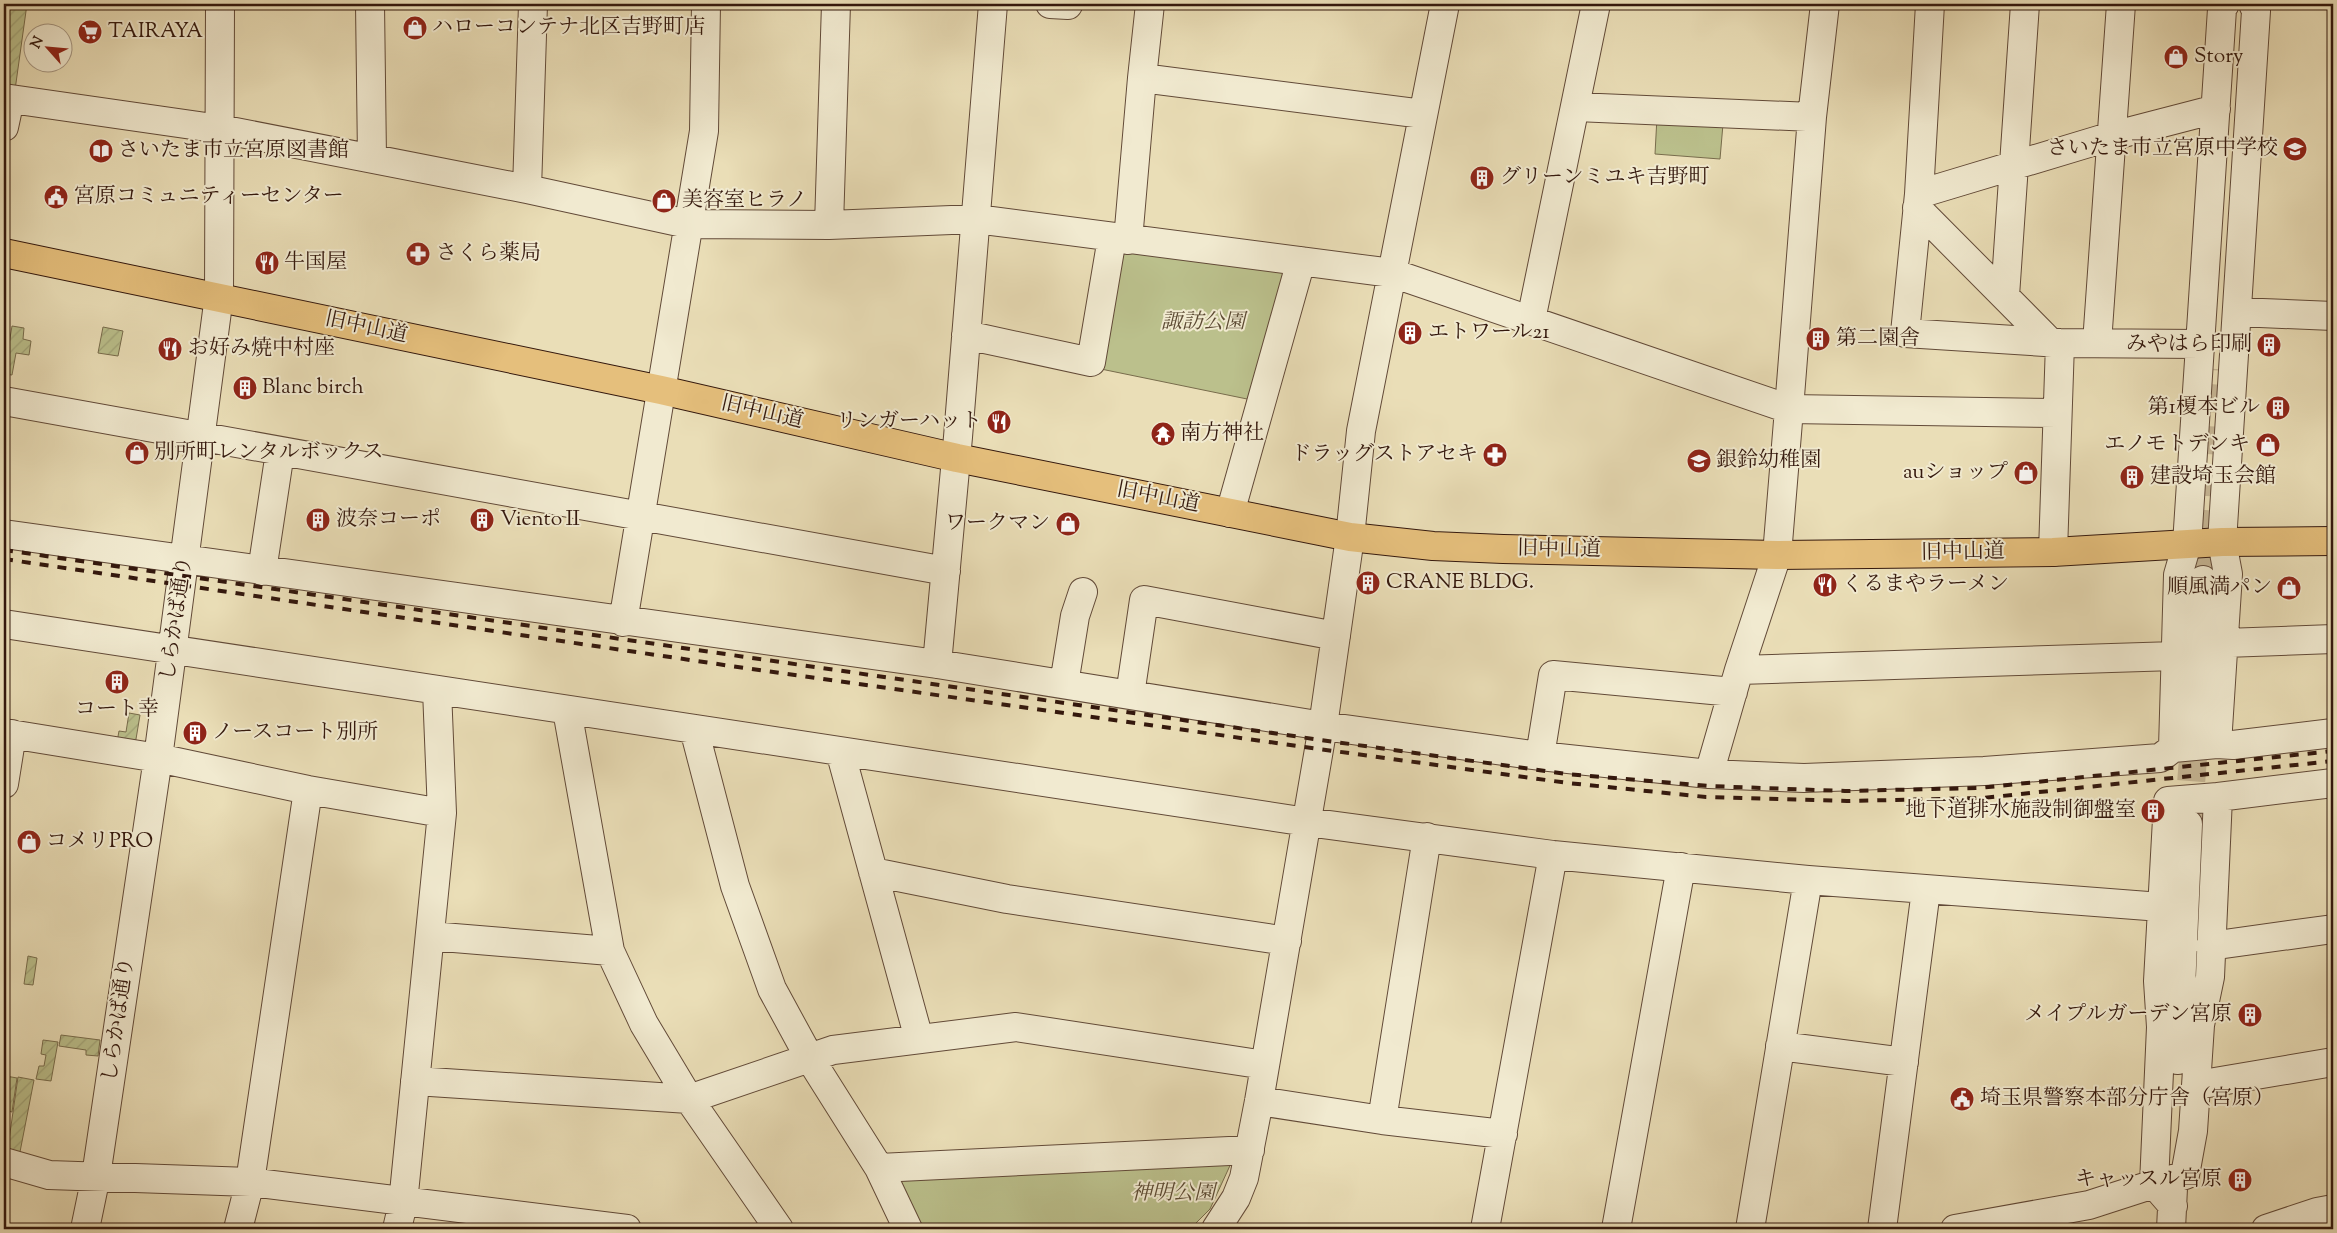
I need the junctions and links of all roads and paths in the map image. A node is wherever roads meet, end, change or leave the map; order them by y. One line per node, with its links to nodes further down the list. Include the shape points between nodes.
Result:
1 (220, 4): 24 (street, しらかば通り)
2 (370, 4): 26 (street)
3 (533, 4): 28 (street)
4 (706, 4): 31 (street, via 704,131)
5 (836, 4): 32 (street)
6 (993, 4): 30 (street)
7 (1150, 4): 17 (street)
8 (1445, 4): 21 (street)
9 (1596, 4): 19 (street)
10 (1825, 4): 22 (street)
11 (1930, 4): 29 (street)
12 (2024, 4): 27 (street)
13 (2121, 4): 25 (street)
14 (2225, 4): 20 (street, via 2222,9)
15 (2240, 4): 46 (street)
16 (2253, 4): 39 (street, via 2256,11)
17 (1142, 78): 21 (street); 33 (street)
18 (7, 98): 23 (street); 24 (street)
19 (1576, 108): 22 (street); 41 (street)
20 (2216, 109): 25 (street); 45 (street)
21 (1423, 114): 36 (street)
22 (1812, 117): 49 (street)
23 (4, 127)
24 (220, 129): 26 (street); 37 (street, しらかば通り)
25 (2112, 136): 27 (street); 44 (street)
26 (372, 158): 28 (street)
27 (2014, 166): 29 (street); 38 (street)
28 (527, 189): 31 (street)
29 (1918, 201): 38 (street); 43 (street, via 1905,333)
30 (976, 219): 32 (street); 33 (street); 42 (street)
31 (688, 224): 32 (street); 47 (street)
32 (829, 225)
33 (1120, 239): 35 (street); 42 (street, via 1091,362)
34 (4, 253): 37 (main road, 旧中山道)
35 (1301, 261): 36 (street); 56 (street)
36 (1392, 273): 41 (street); 59 (street, via 1361,431)
37 (218, 296): 47 (main road, 旧中山道); 53 (street, しらかば通り)
38 (2006, 296): 43 (street)
39 (2237, 312): 40 (street); 52 (street)
40 (2333, 316)
41 (1531, 320): 49 (street)
42 (966, 335): 55 (street)
43 (2055, 343): 44 (street); 50 (street)
44 (2098, 343): 45 (street)
45 (2200, 344): 51 (street)
46 (2216, 369)
47 (661, 390): 55 (main road, 旧中山道); 57 (street)
48 (4, 401): 53 (street)
49 (1789, 409): 50 (street); 64 (street)
50 (2057, 413): 63 (street)
51 (2194, 435): 52 (street, via 2210,440); 62 (street)
52 (2229, 437): 61 (street)
53 (201, 438): 54 (street); 65 (street, しらかば通り)
54 (280, 452): 57 (street); 66 (street)
55 (957, 458): 56 (main road, 旧中山道); 67 (street)
56 (1230, 513): 59 (main road, 旧中山道)
57 (640, 515): 67 (street); 70 (street)
58 (4, 534): 65 (street)
59 (1350, 537): 64 (main road, 旧中山道, via 1503,549); 72 (street)
60 (2333, 541): 61 (main road, 旧中山道)
61 (2222, 542): 62 (main road, 旧中山道); 74 (street, via 2228,574)
62 (2187, 544): 63 (main road, 旧中山道); 76 (street, via 2178,575)
63 (2053, 552): 64 (main road, 旧中山道)
64 (1777, 555): 78 (street)
65 (184, 560): 66 (street); 75 (street, しらかば通り)
66 (262, 571): 70 (street)
67 (946, 571): 77 (street)
68 (2203, 580): 87 (street)
69 (1083, 592): 79 (street, via 1075,616)
70 (623, 622): 77 (street)
71 (4, 624): 75 (street)
72 (1336, 636): 81 (street, via 1144,600); 83 (street)
73 (2333, 639): 74 (street)
74 (2225, 643): 87 (street)
75 (172, 649): 80 (street); 91 (street, しらかば通り)
76 (2175, 656): 78 (street); 88 (street)
77 (937, 664): 79 (street)
78 (1736, 681): 90 (street, via 1553,675); 92 (street)
79 (1064, 684): 81 (street)
80 (437, 690): 82 (street); 97 (street)
81 (1130, 695): 83 (street)
82 (567, 710): 84 (street); 111 (street)
83 (1323, 726): 90 (street); 98 (street)
84 (694, 729): 89 (street); 114 (street, via 735,886 772,989)
85 (2333, 733): 87 (street, via 2233,745)
86 (8, 734): 91 (street); 94 (street)
87 (2206, 738): 88 (street)
88 (2173, 748): 92 (street, via 2160,758 1984,771 1804,778)
89 (840, 751): 98 (street); 103 (street)
90 (1540, 756): 92 (street)
91 (158, 758): 95 (street); 127 (street, しらかば通り)
92 (1709, 774)
93 (2333, 783): 96 (street)
94 (4, 784)
95 (308, 790): 97 (street); 129 (street)
96 (2218, 797): 106 (street, via 2168,801); 110 (street)
97 (442, 813): 108 (street)
98 (1307, 822): 100 (street); 109 (street)
99 (2188, 824): 128 (street)
100 (1427, 837): 101 (street); 122 (street)
101 (1553, 854): 102 (street); 123 (street)
102 (1681, 868): 104 (street); 142 (street)
103 (873, 872): 109 (street, via 1007,899); 112 (street)
104 (1808, 880): 105 (street); 113 (street)
105 (1926, 890): 106 (street); 115 (street)
106 (2161, 907): 128 (street, via 2158,981)
107 (2333, 929): 110 (street)
108 (430, 936): 111 (street); 118 (street)
109 (1287, 941): 117 (street)
110 (2210, 946): 119 (street, via 2210,977 2200,1025)
111 (610, 951): 120 (street, via 644,1024)
112 (918, 1039): 114 (street, via 833,1050); 117 (street, via 1016,1027)
113 (1780, 1046): 115 (street); 143 (street)
114 (809, 1058): 120 (street); 126 (street)
115 (1904, 1062): 144 (street)
116 (2333, 1062): 119 (street)
117 (1265, 1065): 121 (street)
118 (415, 1081): 120 (street); 130 (street)
119 (2197, 1085): 128 (street, via 2186,1175)
120 (689, 1099): 138 (street)
121 (1259, 1101): 122 (street); 124 (street)
122 (1382, 1120): 123 (street)
123 (1503, 1134): 141 (street)
124 (1250, 1150): 126 (street); 140 (street, via 1236,1198)
125 (4, 1162): 127 (street, via 49,1175)
126 (879, 1168): 139 (street)
127 (96, 1176): 129 (street); 134 (street, しらかば通り)
128 (2164, 1181): 132 (street); 145 (street, via 2089,1205)
129 (250, 1182): 130 (street); 135 (street)
130 (403, 1203): 133 (street); 136 (street)
131 (2333, 1209): 146 (street)
132 (2172, 1218)
133 (558, 1225): 137 (street)
134 (85, 1229)
135 (238, 1229)
136 (397, 1229)
137 (627, 1229)
138 (779, 1229)
139 (908, 1229)
140 (1216, 1229)
141 (1485, 1229)
142 (1616, 1229)
143 (1750, 1229)
144 (1882, 1229)
145 (1956, 1229)
146 (2266, 1229)

